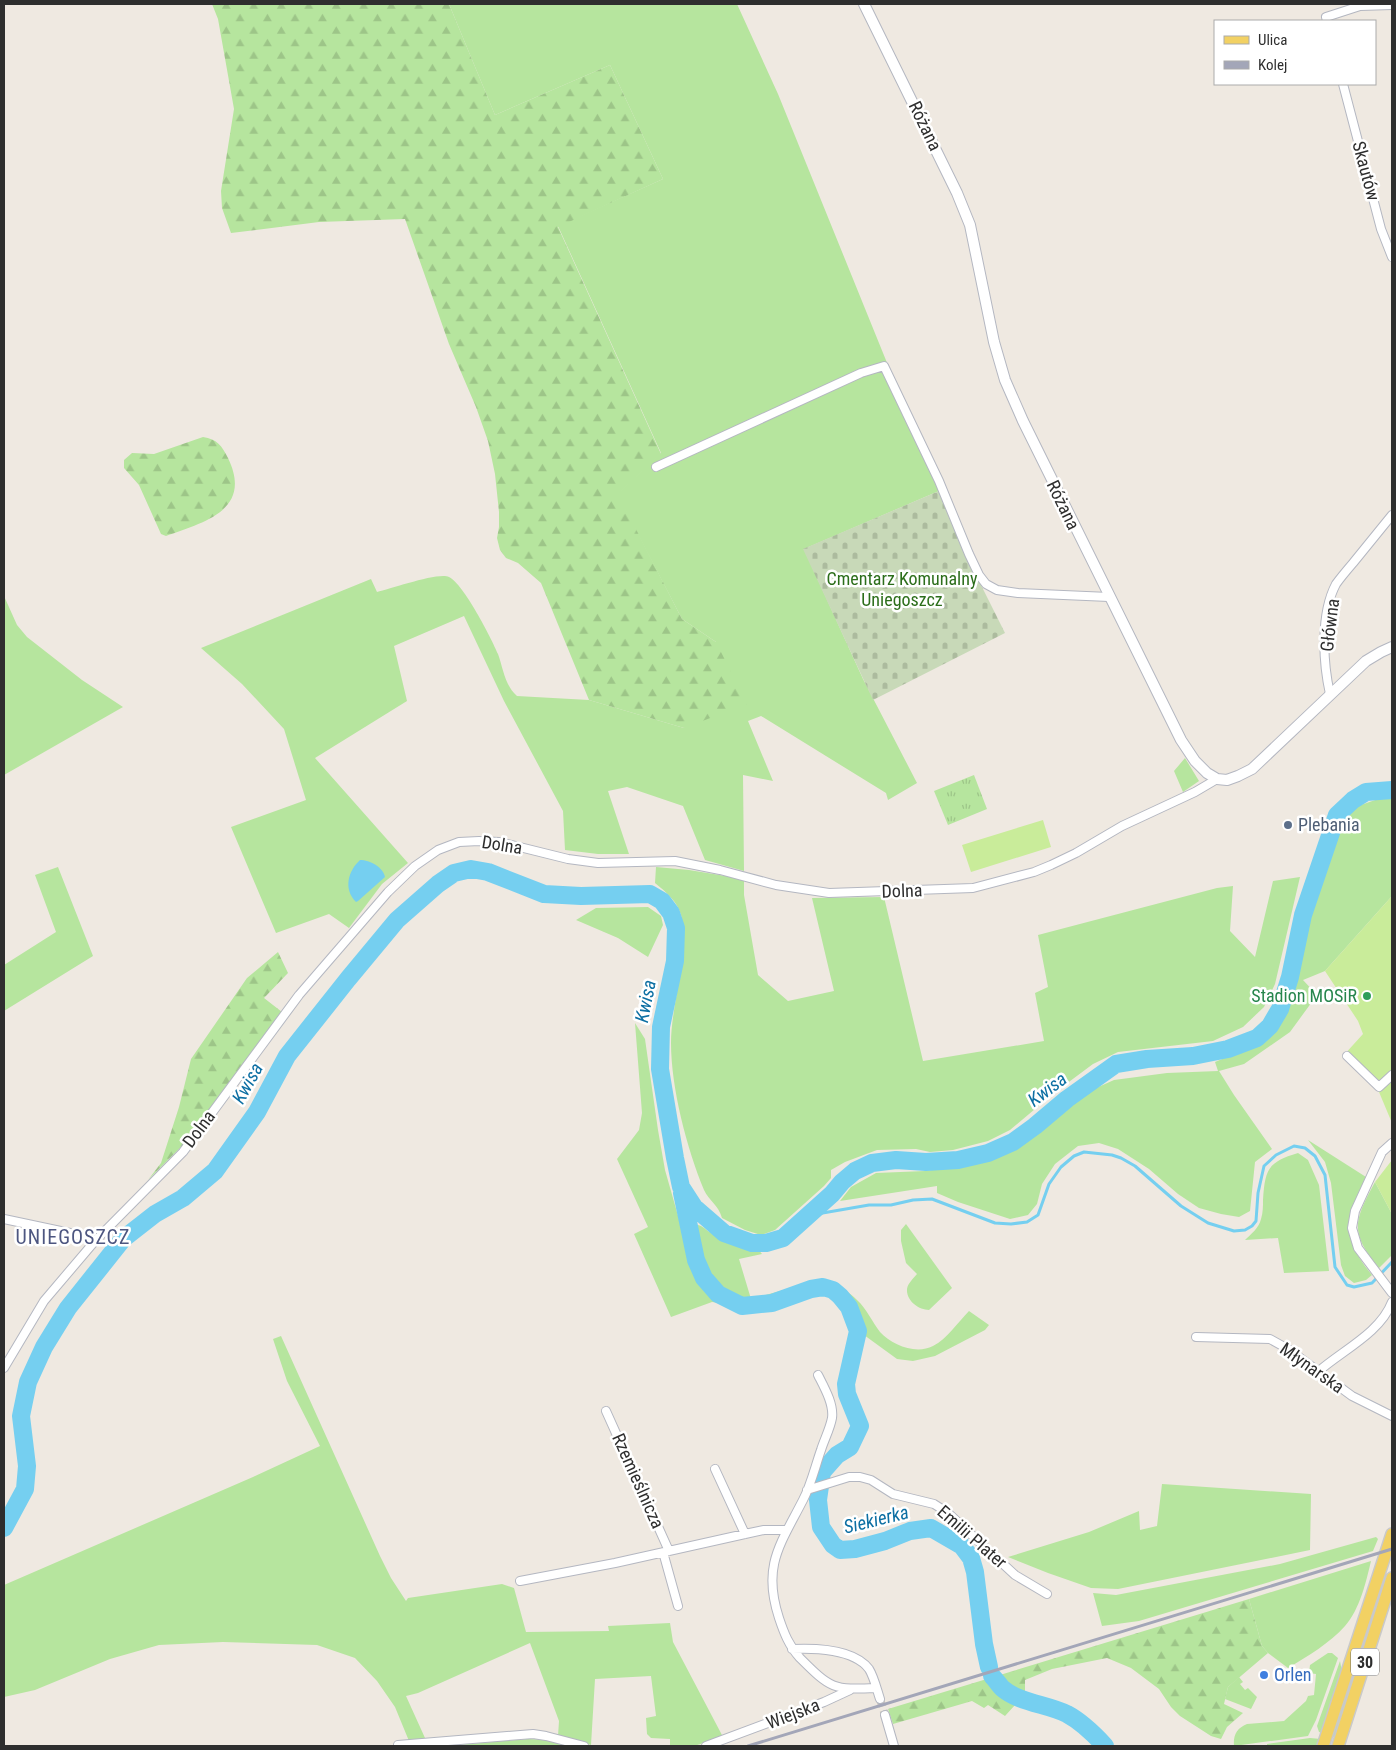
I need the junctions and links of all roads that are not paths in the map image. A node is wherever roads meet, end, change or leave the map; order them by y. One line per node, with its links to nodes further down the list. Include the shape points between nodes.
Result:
1 (864, 4): 8 (street, Różana, via 957,194 970,226 1005,380)
2 (1392, 5): 3 (street, via 1360,6 1326,17)
3 (1327, 20)
4 (1343, 85): 5 (street, Skautów, via 1381,229)
5 (1392, 257)
6 (656, 467): 8 (street, via 861,373 884,366 979,575 986,584 997,590 1018,593)
7 (1392, 515): 10 (street, Główna, via 1337,582 1329,603 1325,656)
8 (1109, 597): 11 (street, Różana, via 1181,740 1207,774)
9 (1392, 647): 10 (street, via 1366,661)
10 (1330, 694): 11 (street, via 1252,769 1227,780)
11 (1217, 779): 16 (street, Dolna, via 1051,865 973,888 829,893 776,885 675,861 598,863 479,840 459,842 438,850 409,871 382,899 299,995 183,1152)
12 (1346, 1056): 13 (street, via 1379,1087)
13 (1392, 1075)
14 (1392, 1143): 17 (street, via 1382,1152 1355,1211 1352,1228 1358,1248)
15 (4, 1219): 16 (street, via 70,1233)
16 (95, 1242): 20 (street, Dolna, via 44,1301)
17 (1392, 1293)
18 (1392, 1302): 21 (street, via 1377,1325)
19 (1196, 1337): 21 (street, Młynarska, via 1270,1340)
20 (4, 1368)
21 (1319, 1371): 24 (street, Młynarska, via 1352,1396)
22 (818, 1375): 26 (street, via 832,1416)
23 (606, 1412): 30 (street, Rzemieślnicza)
24 (1392, 1416)
25 (714, 1469): 28 (street)
26 (811, 1490): 27 (street); 33 (street, Emilii Plater, via 860,1476 893,1494 934,1504 1015,1575)
27 (786, 1530): 28 (street, Rzemieślnicza); 35 (street, via 773,1563 771,1583 776,1608)
28 (745, 1534): 30 (street, Rzemieślnicza)
29 (1392, 1534): 44 (main road, 30)
30 (666, 1552): 32 (street, Rzemieślnicza); 34 (street, Rzemieślnicza)
31 (1392, 1578): 45 (main road, 30)
32 (520, 1580)
33 (1047, 1594)
34 (678, 1606)
35 (792, 1649): 36 (street, via 833,1651 850,1656 869,1670); 37 (street, via 826,1683)
36 (876, 1688): 37 (street); 38 (street)
37 (851, 1689): 42 (street, Wiejska)
38 (880, 1698)
39 (884, 1715): 43 (street)
40 (398, 1746): 41 (street, via 533,1734)
41 (584, 1746)
42 (706, 1746)
43 (894, 1746)
44 (1323, 1746)
45 (1338, 1746)

